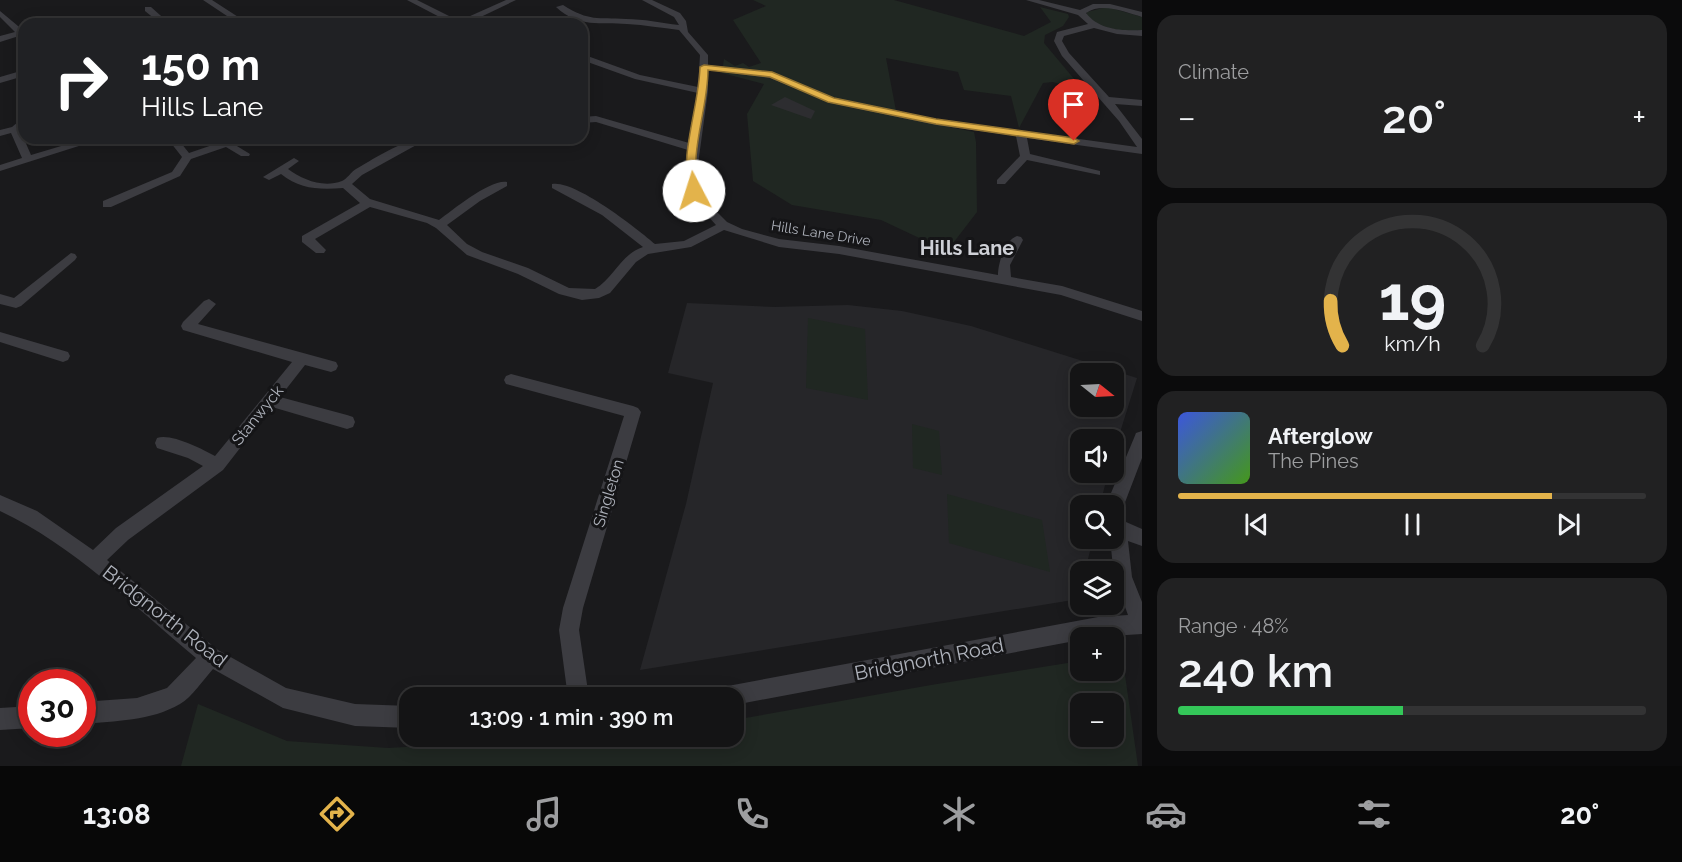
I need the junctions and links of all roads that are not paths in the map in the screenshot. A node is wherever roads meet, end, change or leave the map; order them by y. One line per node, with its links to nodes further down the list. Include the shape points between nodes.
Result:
1 (207, 0): 15 (street)
2 (411, 0): 16 (street)
3 (512, 0): 17 (street)
4 (646, 0): 21 (street, Hills Lane Drive, via 677,15)
5 (1030, 0): 11 (street)
6 (1092, 3): 10 (street); 11 (street)
7 (560, 7): 18 (street)
8 (148, 9): 14 (street)
9 (1142, 9): 10 (street)
10 (1128, 10): 13 (street)
11 (1081, 12): 20 (street)
12 (0, 13): 22 (street)
13 (1142, 15)
14 (159, 18)
15 (235, 18)
16 (447, 18)
17 (472, 18)
18 (580, 18)
19 (588, 20): 21 (street)
20 (1095, 25): 23 (street); 33 (street, via 1068,30 1060,34 1058,41)
21 (683, 28): 29 (street, Hills Lane Drive, via 704,55)
22 (18, 31)
23 (1127, 33): 24 (street); 26 (street)
24 (1142, 33)
25 (18, 36): 27 (street)
26 (1142, 38)
27 (0, 39)
28 (588, 59): 32 (street, via 638,77)
29 (704, 67): 32 (street, Hills Lane Drive); 40 (street, via 772,75 831,100 936,122)
30 (18, 75): 31 (street)
31 (0, 81)
32 (704, 91): 47 (street, Hills Lane Drive)
33 (1106, 100): 34 (street); 48 (street)
34 (1142, 103)
35 (588, 120): 47 (street)
36 (18, 127): 37 (street)
37 (16, 129): 38 (street); 39 (street)
38 (0, 133)
39 (18, 134)
40 (1021, 134): 48 (street); 50 (street)
41 (22, 144): 52 (street)
42 (80, 144): 52 (street)
43 (177, 144): 51 (street)
44 (224, 144): 51 (street)
45 (229, 144): 49 (street)
46 (413, 144): 59 (street, via 358,173)
47 (694, 148): 65 (street, Hills Lane Drive, via 690,179 694,191)
48 (1142, 149)
49 (245, 154)
50 (1025, 156): 56 (street); 58 (street)
51 (187, 157): 63 (street, via 176,174)
52 (28, 160): 54 (street)
53 (294, 161): 55 (street)
54 (0, 168)
55 (282, 170): 57 (street); 59 (street, via 310,186)
56 (1096, 173)
57 (269, 177)
58 (1002, 182)
59 (346, 184): 62 (street, via 353,195)
60 (503, 184): 64 (street)
61 (556, 186): 67 (street, via 622,221)
62 (369, 202): 64 (street); 68 (street, via 306,239)
63 (107, 204)
64 (440, 225): 67 (street, via 472,253 549,285 589,295 606,290 631,260)
65 (723, 225): 67 (street, via 686,244); 70 (street, Hills Lane Drive, via 779,243 839,250)
66 (1017, 240): 70 (street, via 1004,265)
67 (652, 248)
68 (320, 250)
69 (71, 257): 71 (street, via 16,303)
70 (1005, 281): 73 (street, Hills Lane Drive, via 1062,291)
71 (0, 299)
72 (209, 304): 76 (street, via 188,326)
73 (1142, 316)
74 (0, 337): 75 (street)
75 (63, 356)
76 (302, 359): 77 (street); 79 (street, Stanwyck)
77 (331, 366)
78 (511, 380): 92 (street, Singleton, via 633,412 569,630)
79 (269, 400): 80 (street); 83 (street, Stanwyck)
80 (347, 422)
81 (1142, 438): 84 (street)
82 (163, 443): 83 (street)
83 (217, 465): 89 (street, Stanwyck, via 123,534)
84 (1119, 495)
85 (0, 502): 89 (street, Bridgnorth Road, via 31,517)
86 (1124, 530): 87 (street)
87 (1142, 538)
88 (1120, 549): 90 (street, via 1123,577)
89 (94, 561): 91 (street, Bridgnorth Road)
90 (1142, 624): 93 (street, Bridgnorth Road, via 1098,627)
91 (211, 657): 94 (street, via 174,696 137,709); 95 (street, Bridgnorth Road, via 283,698 355,715)
92 (577, 687)
93 (744, 693)
94 (96, 712)
95 (399, 717)
96 (18, 718): 97 (street)
97 (0, 719)

